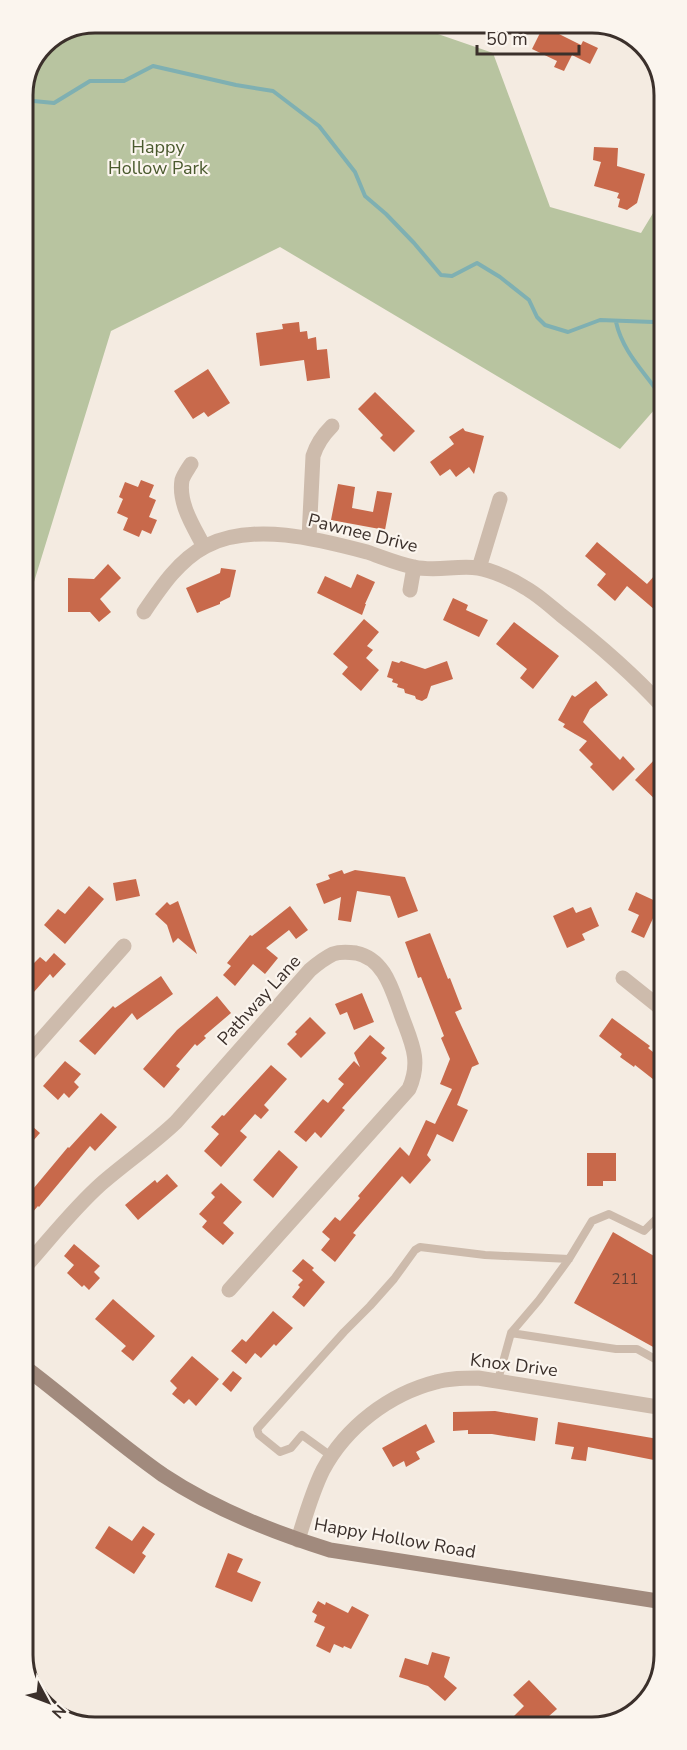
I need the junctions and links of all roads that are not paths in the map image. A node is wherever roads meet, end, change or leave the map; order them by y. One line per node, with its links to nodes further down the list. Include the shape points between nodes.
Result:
1 (332, 426): 4 (street, via 316,445 313,456)
2 (191, 464): 5 (street, via 183,478 182,491 191,523)
3 (500, 499): 7 (street)
4 (309, 538): 5 (street, Pawnee Drive, via 242,536); 6 (street, Pawnee Drive)
5 (204, 547): 9 (street, Pawnee Drive, via 171,574)
6 (414, 567): 7 (street, Pawnee Drive); 8 (street)
7 (478, 568): 10 (street, Pawnee Drive, via 525,587 612,657)
8 (410, 590)
9 (144, 612)
10 (654, 698)
11 (124, 946): 14 (street)
12 (623, 978): 13 (street)
13 (654, 1003)
14 (33, 1049)
15 (654, 1221): 17 (lane, via 644,1231 609,1214 592,1221)
16 (33, 1258): 18 (street, Pathway Lane, via 82,1202 176,1122 310,970 334,954 359,954 382,969 390,983 414,1050 414,1077 409,1089)
17 (569, 1259): 19 (lane); 24 (lane, via 420,1247 415,1250 394,1279 257,1429 280,1452 291,1448 302,1435)
18 (229, 1290)
19 (511, 1334): 20 (lane, via 637,1349); 22 (lane)
20 (654, 1358)
21 (33, 1373): 25 (main road, Happy Hollow Road, via 164,1475 221,1508)
22 (498, 1380): 23 (street, Knox Drive); 24 (street, Knox Drive, via 454,1378 418,1388 354,1427)
23 (654, 1406)
24 (331, 1456): 25 (street, Knox Drive)
25 (298, 1540): 26 (main road, Happy Hollow Road, via 330,1550)
26 (654, 1600)

